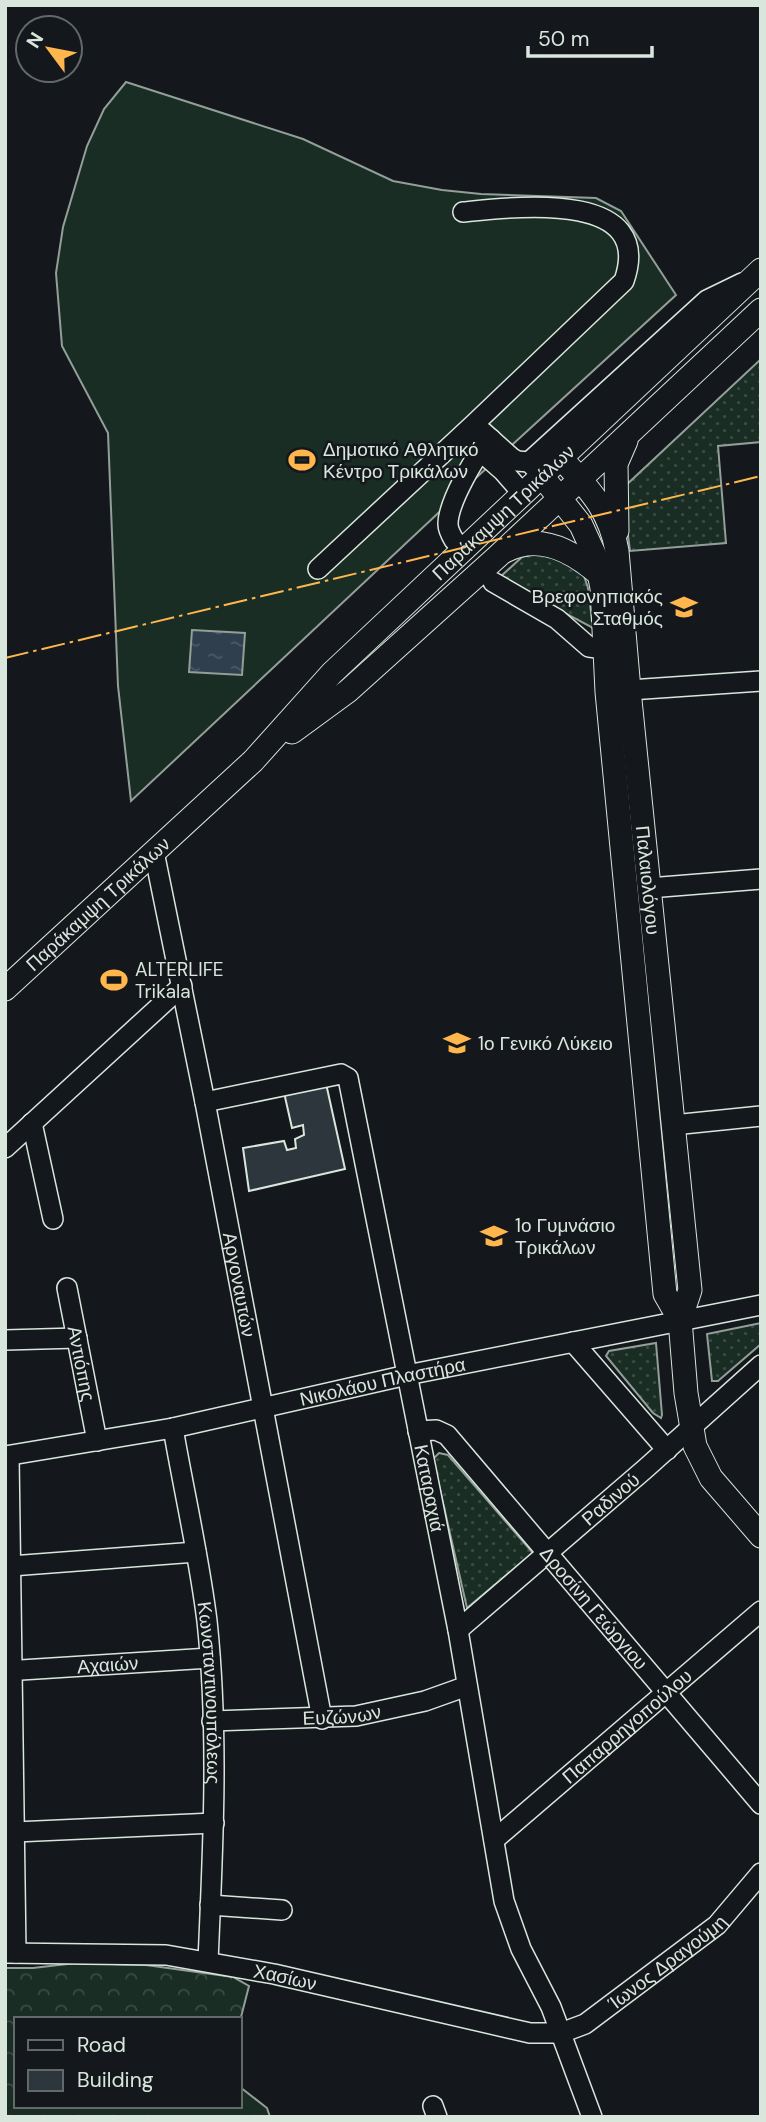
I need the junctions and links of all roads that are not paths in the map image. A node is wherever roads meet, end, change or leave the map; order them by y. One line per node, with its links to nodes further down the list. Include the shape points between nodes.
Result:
1 (463, 212): 4 (street, via 506,208 592,213 617,229 628,243 630,263 624,281)
2 (756, 274): 7 (main road, Παράκαμψη Τρικάλων)
3 (761, 310): 5 (main road, Παράκαμψη Τρικάλων)
4 (468, 430): 6 (street); 15 (street)
5 (631, 432): 9 (main road, Παράκαμψη Τρικάλων); 13 (main road, via 616,464)
6 (485, 444): 8 (street); 10 (street); 12 (street, via 451,509 448,522)
7 (555, 452): 8 (main road, Παράκαμψη Τρικάλων); 9 (main road, Παλαιολόγου)
8 (536, 469): 10 (main road, Παράκαμψη Τρικάλων); 11 (main road, Παλαιολόγου)
9 (580, 479): 11 (main road, Παράκαμψη Τρικάλων); 13 (main road, Παλαιολόγου, via 605,511)
10 (523, 494): 21 (main road, Παράκαμψη Τρικάλων, via 332,673)
11 (560, 498): 14 (main road, Παράκαμψη Τρικάλων); 16 (main road, Παλαιολόγου, via 581,525)
12 (454, 540)
13 (617, 551): 20 (main road, Παλαιολόγου)
14 (497, 556): 16 (main road, via 524,544 545,544 575,555); 21 (main road, Παράκαμψη Τρικάλων, via 348,691)
15 (318, 569)
16 (600, 575): 18 (main road, Παλαιολόγου)
17 (493, 582): 18 (street, via 557,619 589,647)
18 (605, 649): 20 (main road, Παλαιολόγου)
19 (761, 681): 20 (street)
20 (618, 691): 24 (main road, Παλαιολόγου); 35 (main road, Παλαιολόγου, via 665,1294)
21 (253, 761): 22 (main road, Παράκαμψη Τρικάλων)
22 (154, 852): 25 (street, Αργοναυτών); 26 (main road, Παράκαμψη Τρικάλων)
23 (761, 879): 24 (street)
24 (649, 888): 30 (main road, Παλαιολόγου)
25 (182, 986): 27 (street, Αργοναυτών); 29 (street)
26 (5, 989)
27 (205, 1102): 40 (street, Καταραχιά, via 341,1074 348,1078); 41 (street, Αργοναυτών)
28 (761, 1116): 30 (street)
29 (32, 1123): 31 (street); 32 (street)
30 (673, 1125): 35 (main road, Παλαιολόγου, via 690,1290)
31 (5, 1148)
32 (53, 1219)
33 (67, 1288): 36 (street, Αντιόπης)
34 (761, 1305): 35 (street, Νικολάου Πλαστήρα)
35 (680, 1320): 38 (street, Νικολάου Πλαστήρα); 43 (main road, Παλαιολόγου)
36 (77, 1338): 37 (street); 45 (street, Αντιόπης)
37 (5, 1340)
38 (573, 1342): 40 (street, Νικολάου Πλαστήρα); 46 (street)
39 (761, 1365): 43 (street, Ραδινού)
40 (407, 1375): 41 (street, Νικολάου Πλαστήρα); 44 (street, Καταραχιά)
41 (263, 1407): 42 (street, Νικολάου Πλαστήρα); 58 (street, Αργοναυτών)
42 (173, 1428): 45 (street, Νικολάου Πλαστήρα); 49 (street, Κωνσταντινουπόλεως)
43 (691, 1428): 46 (street, Ραδινού); 48 (main road, Παλαιολόγου, via 711,1478)
44 (418, 1431): 50 (street, Δροσίνη Γεώργιου, via 433,1429 447,1435); 53 (street, Καταραχιά)
45 (97, 1441): 47 (street, Νικολάου Πλαστήρα)
46 (667, 1450): 50 (street, Ραδινού)
47 (7, 1456): 51 (street)
48 (761, 1536)
49 (195, 1552): 51 (street); 54 (street, Κωνσταντινουπόλεως)
50 (548, 1553): 53 (street, Ραδινού); 57 (street, Δροσίνη Γεώργιου)
51 (11, 1566): 55 (street)
52 (761, 1611): 57 (street, Παπαρρηγοπούλου)
53 (457, 1630): 56 (street, Καταραχιά)
54 (210, 1658): 55 (street, Αχαιών); 59 (street, Κωνσταντινουπόλεως)
55 (9, 1670): 60 (street)
56 (467, 1686): 58 (street, Ευζώνων, via 376,1713); 64 (street, Καταραχιά)
57 (666, 1692): 61 (street, Δροσίνη Γεώργιου); 64 (street, Παπαρρηγοπούλου)
58 (322, 1719): 59 (street, Ευζώνων)
59 (212, 1721): 62 (street, Κωνσταντινουπόλεως)
60 (10, 1800): 63 (street)
61 (761, 1804)
62 (214, 1824): 63 (street); 66 (street, Κωνσταντινουπόλεως)
63 (15, 1832): 68 (street)
64 (494, 1840): 70 (street, Καταραχιά, via 513,1931)
65 (761, 1873): 70 (street, Ίωνος Δραγούμη, via 717,1925 591,2021)
66 (210, 1905): 67 (street); 69 (street, Κωνσταντινουπόλεως)
67 (282, 1910)
68 (11, 1953): 69 (street, Χασίων, via 135,1953)
69 (208, 1961): 70 (street, Χασίων, via 509,2029)
70 (561, 2033): 71 (street, Καταραχιά)
71 (592, 2117)

